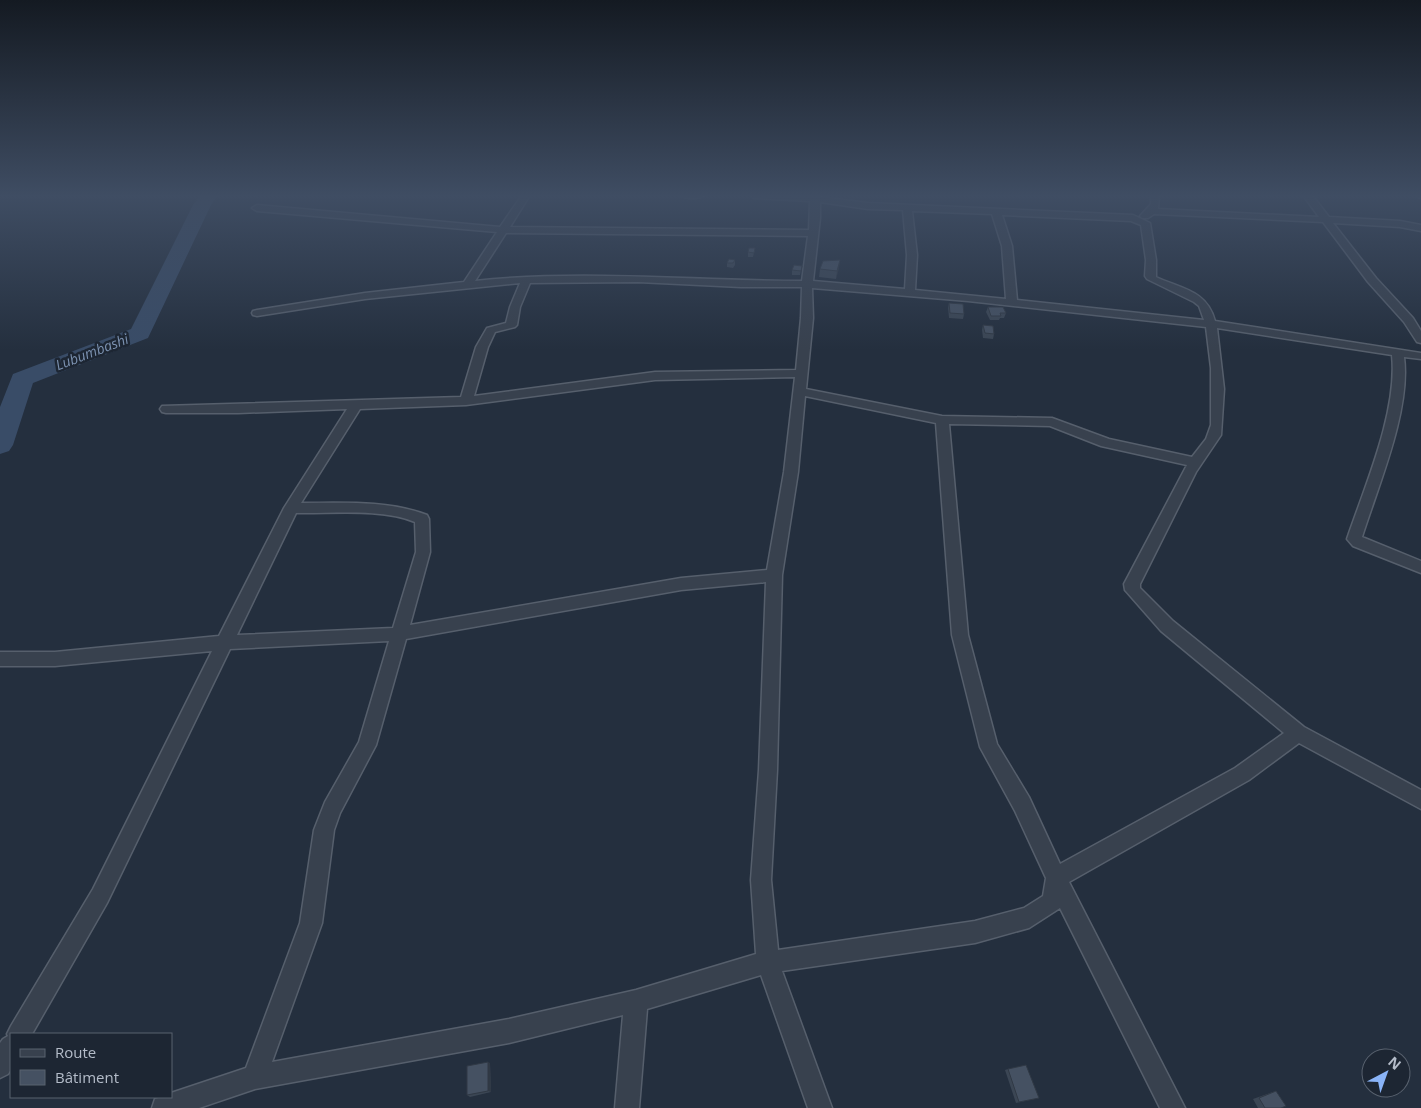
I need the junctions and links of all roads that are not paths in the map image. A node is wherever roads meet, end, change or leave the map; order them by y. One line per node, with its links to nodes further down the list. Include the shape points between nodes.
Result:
1 (494, 247): 9 (street)
2 (811, 247): 8 (street)
3 (911, 247): 10 (street)
4 (1007, 247): 11 (street)
5 (1148, 247): 13 (street, via 1152,279 1203,303)
6 (1346, 247): 14 (street, via 1409,320)
7 (526, 280): 8 (street); 9 (street); 19 (street, via 511,325 491,330 482,347)
8 (807, 284): 10 (street); 17 (street)
9 (467, 286): 12 (street, via 365,296)
10 (910, 294): 11 (street)
11 (1012, 303): 13 (street)
12 (257, 313)
13 (1211, 324): 15 (street); 23 (street, via 1218,419 1215,435)
14 (1421, 340)
15 (1398, 353): 16 (street); 25 (street, via 1400,370 1394,417 1354,539)
16 (1421, 356)
17 (801, 374): 18 (street); 19 (street, via 655,376)
18 (799, 391): 22 (street); 26 (street, via 791,472)
19 (466, 401): 20 (street)
20 (357, 404): 21 (street); 24 (street)
21 (166, 409)
22 (942, 420): 23 (street, via 1052,422 1106,443); 32 (street, via 960,635 989,747 1022,804)
23 (1196, 462): 30 (street, via 1132,584 1133,590 1167,626)
24 (290, 508): 27 (street, via 397,510 422,518 423,552); 28 (street)
25 (1421, 566)
26 (774, 575): 27 (street, via 681,584); 33 (street, via 761,880)
27 (398, 634): 28 (street); 38 (street, via 367,745 324,830 311,923)
28 (223, 642): 29 (street, via 55,659); 35 (street, via 100,896)
29 (0, 659)
30 (1298, 733): 31 (street); 32 (street, via 1242,774)
31 (1421, 800)
32 (1056, 878): 33 (street, via 1052,902 1029,917 975,932); 42 (street)
33 (768, 962): 34 (street); 41 (street)
34 (636, 1001): 38 (street, via 509,1031); 40 (street)
35 (19, 1033)
36 (10, 1049): 37 (street)
37 (0, 1066)
38 (255, 1077): 39 (street)
39 (164, 1108)
40 (627, 1108)
41 (820, 1108)
42 (1173, 1108)

